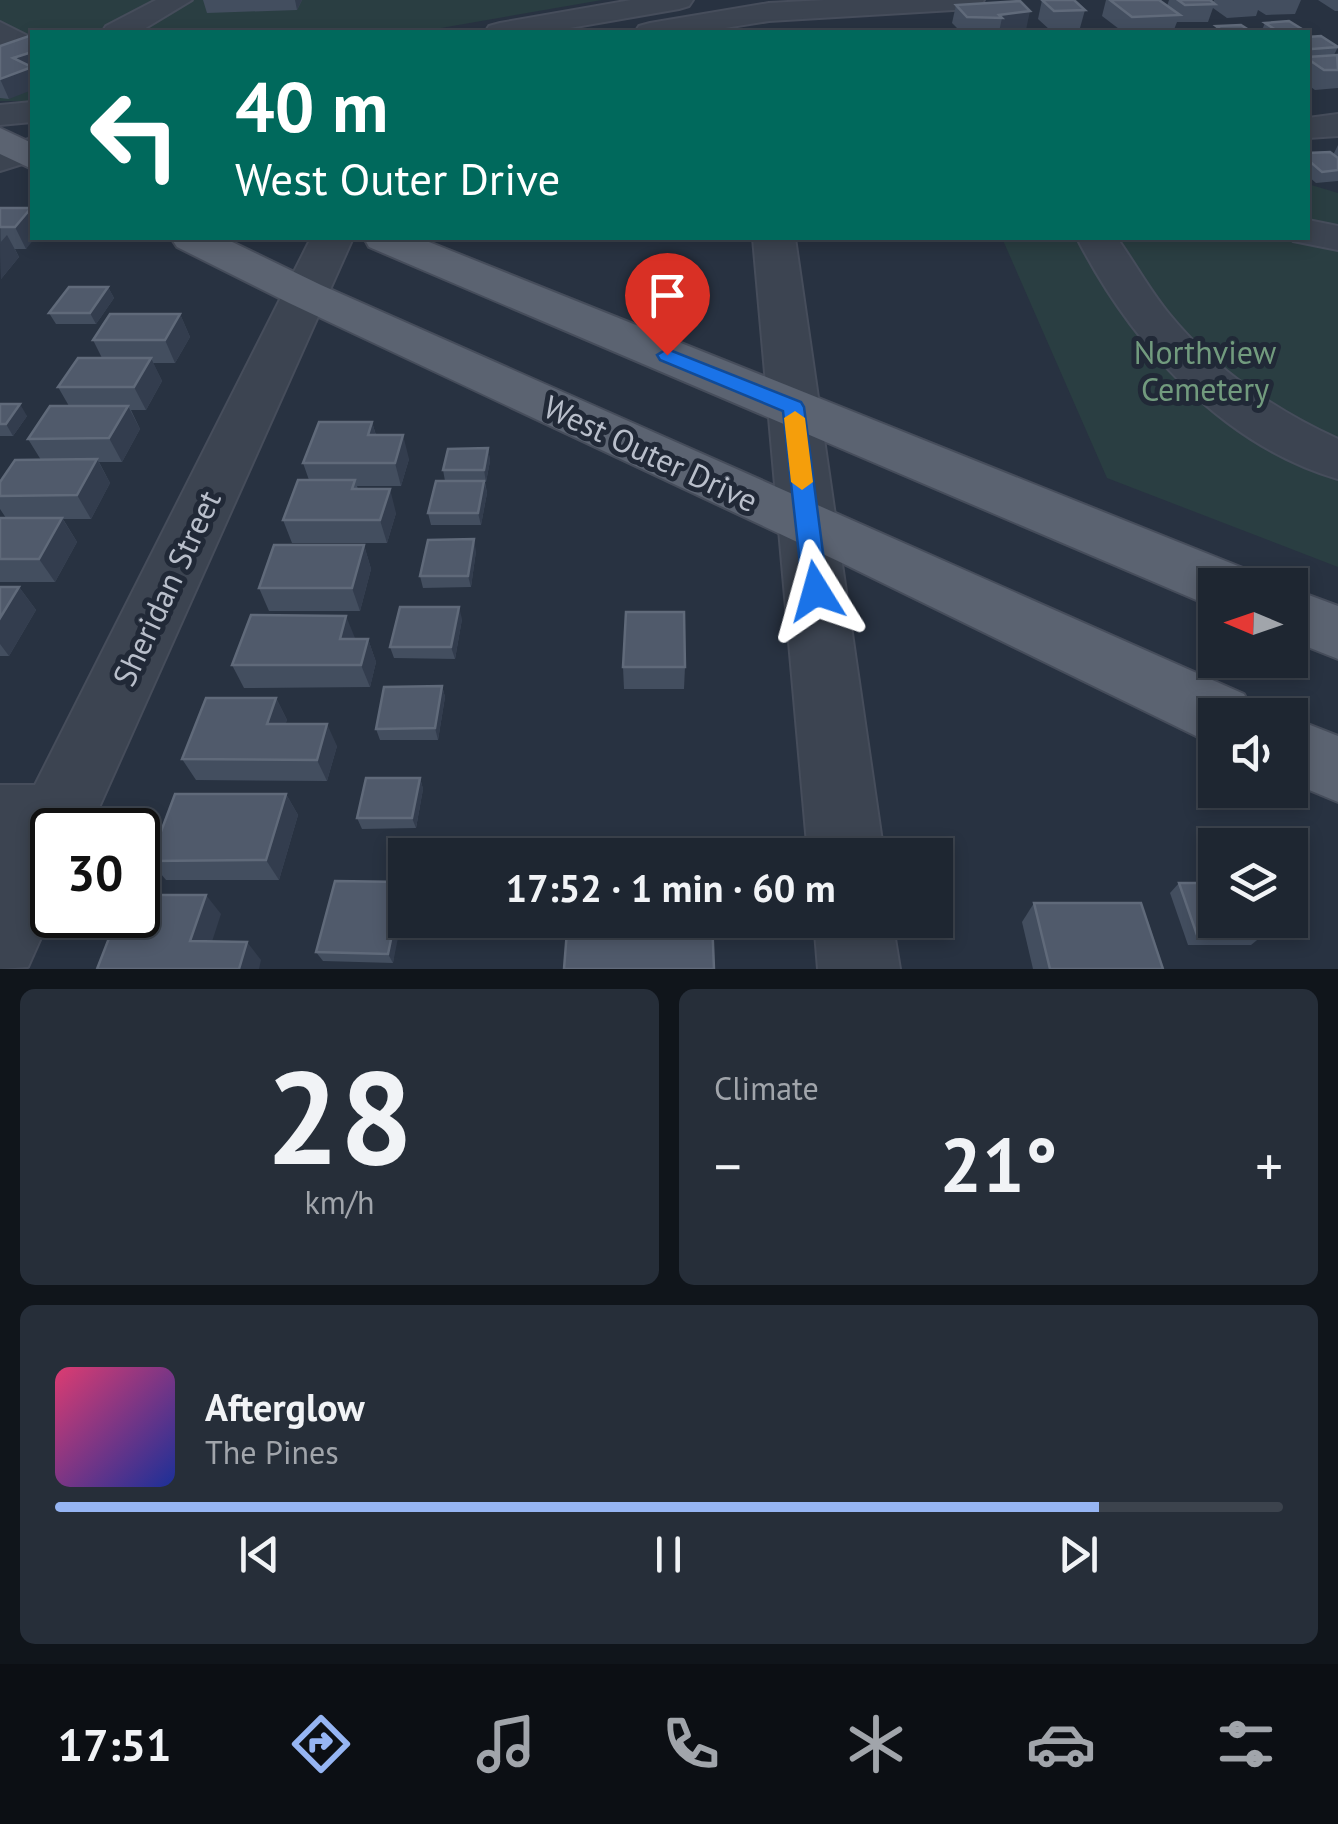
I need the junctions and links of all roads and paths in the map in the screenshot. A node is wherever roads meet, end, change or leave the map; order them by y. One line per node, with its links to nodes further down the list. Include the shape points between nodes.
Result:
1 (178, 0): 5 (street)
2 (679, 0): 4 (street)
3 (970, 0): 6 (street, via 769,12)
4 (539, 29)
5 (122, 30)
6 (662, 30)
7 (0, 31): 8 (street)
8 (30, 47)
9 (30, 115): 12 (street)
10 (1338, 125): 11 (street)
11 (1310, 128)
12 (13, 141)
13 (1310, 232): 14 (street)
14 (1338, 238)
15 (196, 240): 20 (main road, West Outer Drive)
16 (331, 240): 20 (street, Sheridan Street)
17 (389, 240): 21 (main road)
18 (774, 240): 21 (street)
19 (1098, 240): 22 (street, via 1160,333 1228,399)
20 (305, 294): 23 (main road, West Outer Drive); 30 (street, Sheridan Street)
21 (793, 407): 23 (street); 24 (main road)
22 (1338, 460)
23 (806, 524): 27 (main road, West Outer Drive); 31 (street)
24 (1198, 575)
25 (1308, 620): 26 (main road)
26 (1338, 633)
27 (1198, 705)
28 (1308, 756): 29 (main road)
29 (1338, 770)
30 (28, 820): 33 (street, Sheridan Street)
31 (844, 838)
32 (855, 938): 34 (street)
33 (0, 939)
34 (859, 969)

